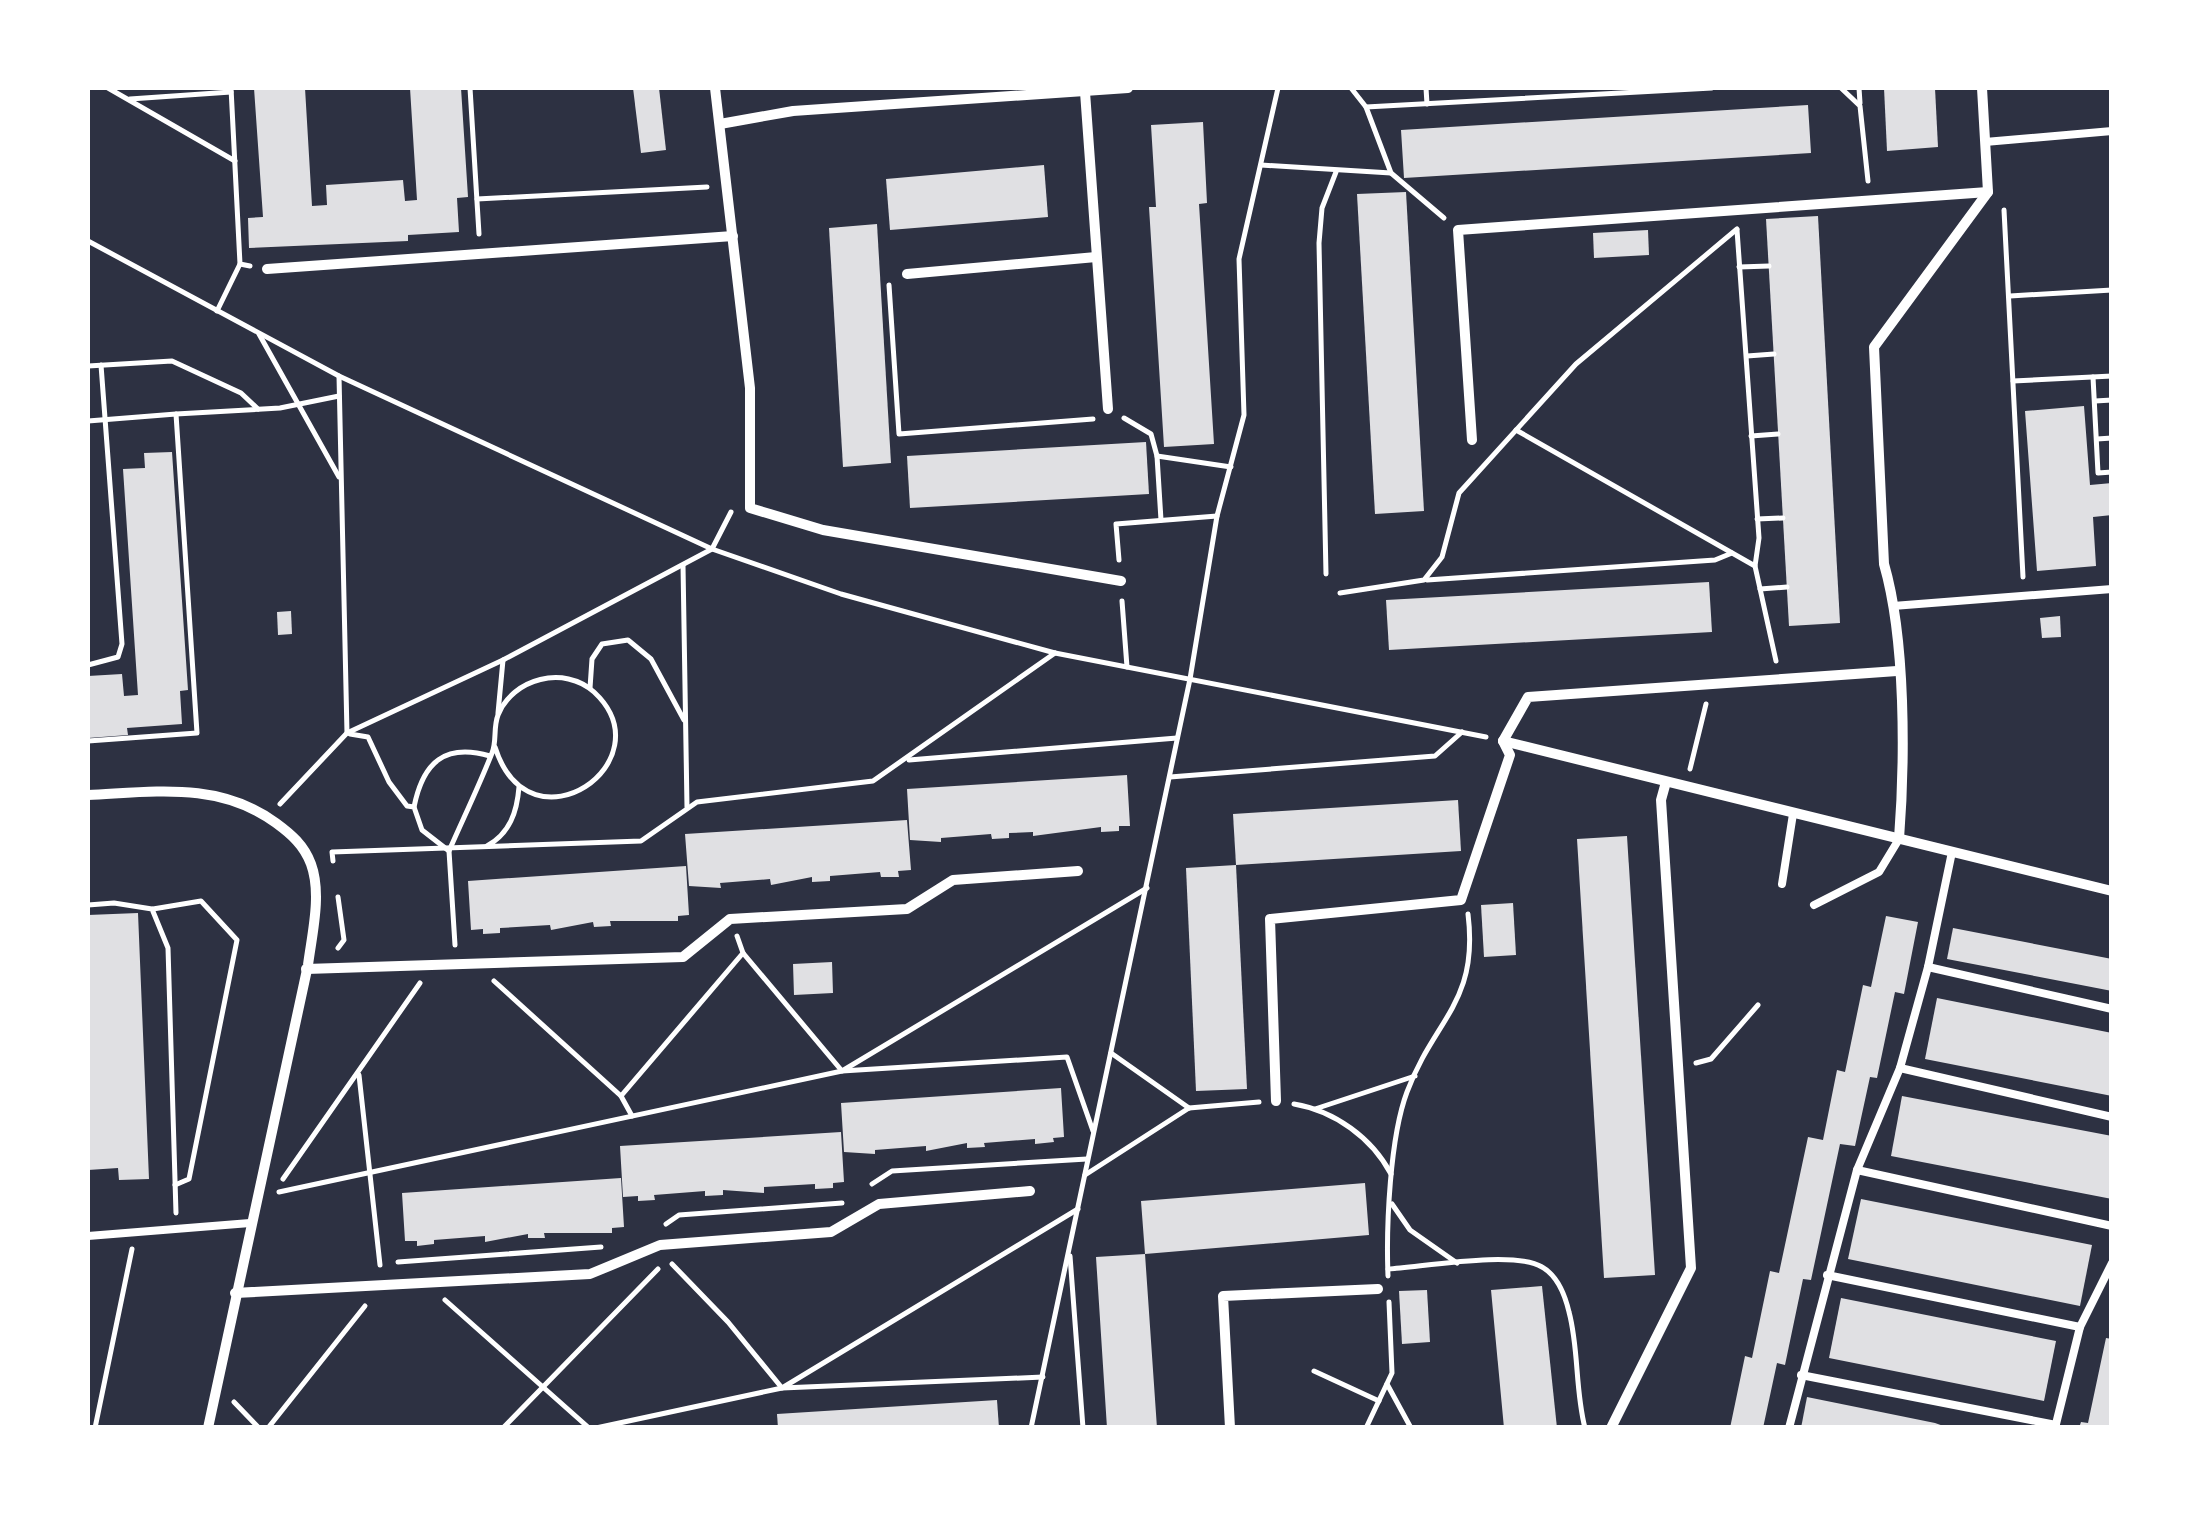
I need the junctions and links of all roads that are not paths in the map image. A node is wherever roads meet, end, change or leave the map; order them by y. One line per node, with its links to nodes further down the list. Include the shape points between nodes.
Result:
1 (716, 88): 5 (street)
2 (1128, 88): 4 (street)
3 (1982, 88): 7 (street)
4 (1086, 92): 5 (street, via 794,111); 10 (street)
5 (720, 124): 9 (street)
6 (2112, 130): 7 (lane)
7 (1985, 142): 8 (street)
8 (1988, 192): 14 (street, via 1458,230); 17 (street, via 1874,347 1884,564)
9 (733, 236): 11 (street); 15 (street, via 750,388 750,508 823,530)
10 (1096, 257): 12 (street); 13 (street)
11 (267, 269)
12 (908, 274)
13 (1108, 409)
14 (1472, 440)
15 (1121, 581)
16 (2112, 589): 17 (lane)
17 (1893, 606): 18 (street)
18 (1897, 671): 19 (street, via 1528,697); 23 (street)
19 (1503, 741): 20 (street); 33 (street, via 1510,755 1462,900 1270,919)
20 (1666, 782): 22 (street); 49 (street, via 1691,1268)
21 (88, 795): 30 (street, via 216,794 269,818 300,844 312,866)
22 (1793, 814): 23 (street); 26 (lane)
23 (1899, 840): 24 (street); 28 (lane, via 1879,872)
24 (1952, 852): 27 (street); 29 (lane)
25 (1078, 871): 30 (street, via 952,880 908,909 730,920 683,957)
26 (1782, 884)
27 (2112, 891)
28 (1814, 905)
29 (1928, 967): 31 (lane); 32 (lane)
30 (306, 969): 37 (street)
31 (2112, 1009)
32 (1900, 1068): 34 (lane); 35 (lane)
33 (1276, 1101)
34 (2112, 1118)
35 (1857, 1170): 38 (lane); 41 (lane)
36 (1030, 1191): 43 (street, via 879,1204 831,1232 660,1245 590,1274)
37 (250, 1224): 39 (lane); 43 (street)
38 (2112, 1226)
39 (88, 1236)
40 (2112, 1263): 44 (lane)
41 (1827, 1276): 44 (lane); 45 (lane)
42 (1378, 1289): 48 (street, via 1223,1296)
43 (235, 1293): 47 (street)
44 (2080, 1328): 46 (lane)
45 (1800, 1375): 46 (lane); 50 (lane)
46 (2056, 1426)
47 (208, 1428)
48 (1230, 1428)
49 (1611, 1428)
50 (1789, 1428)

